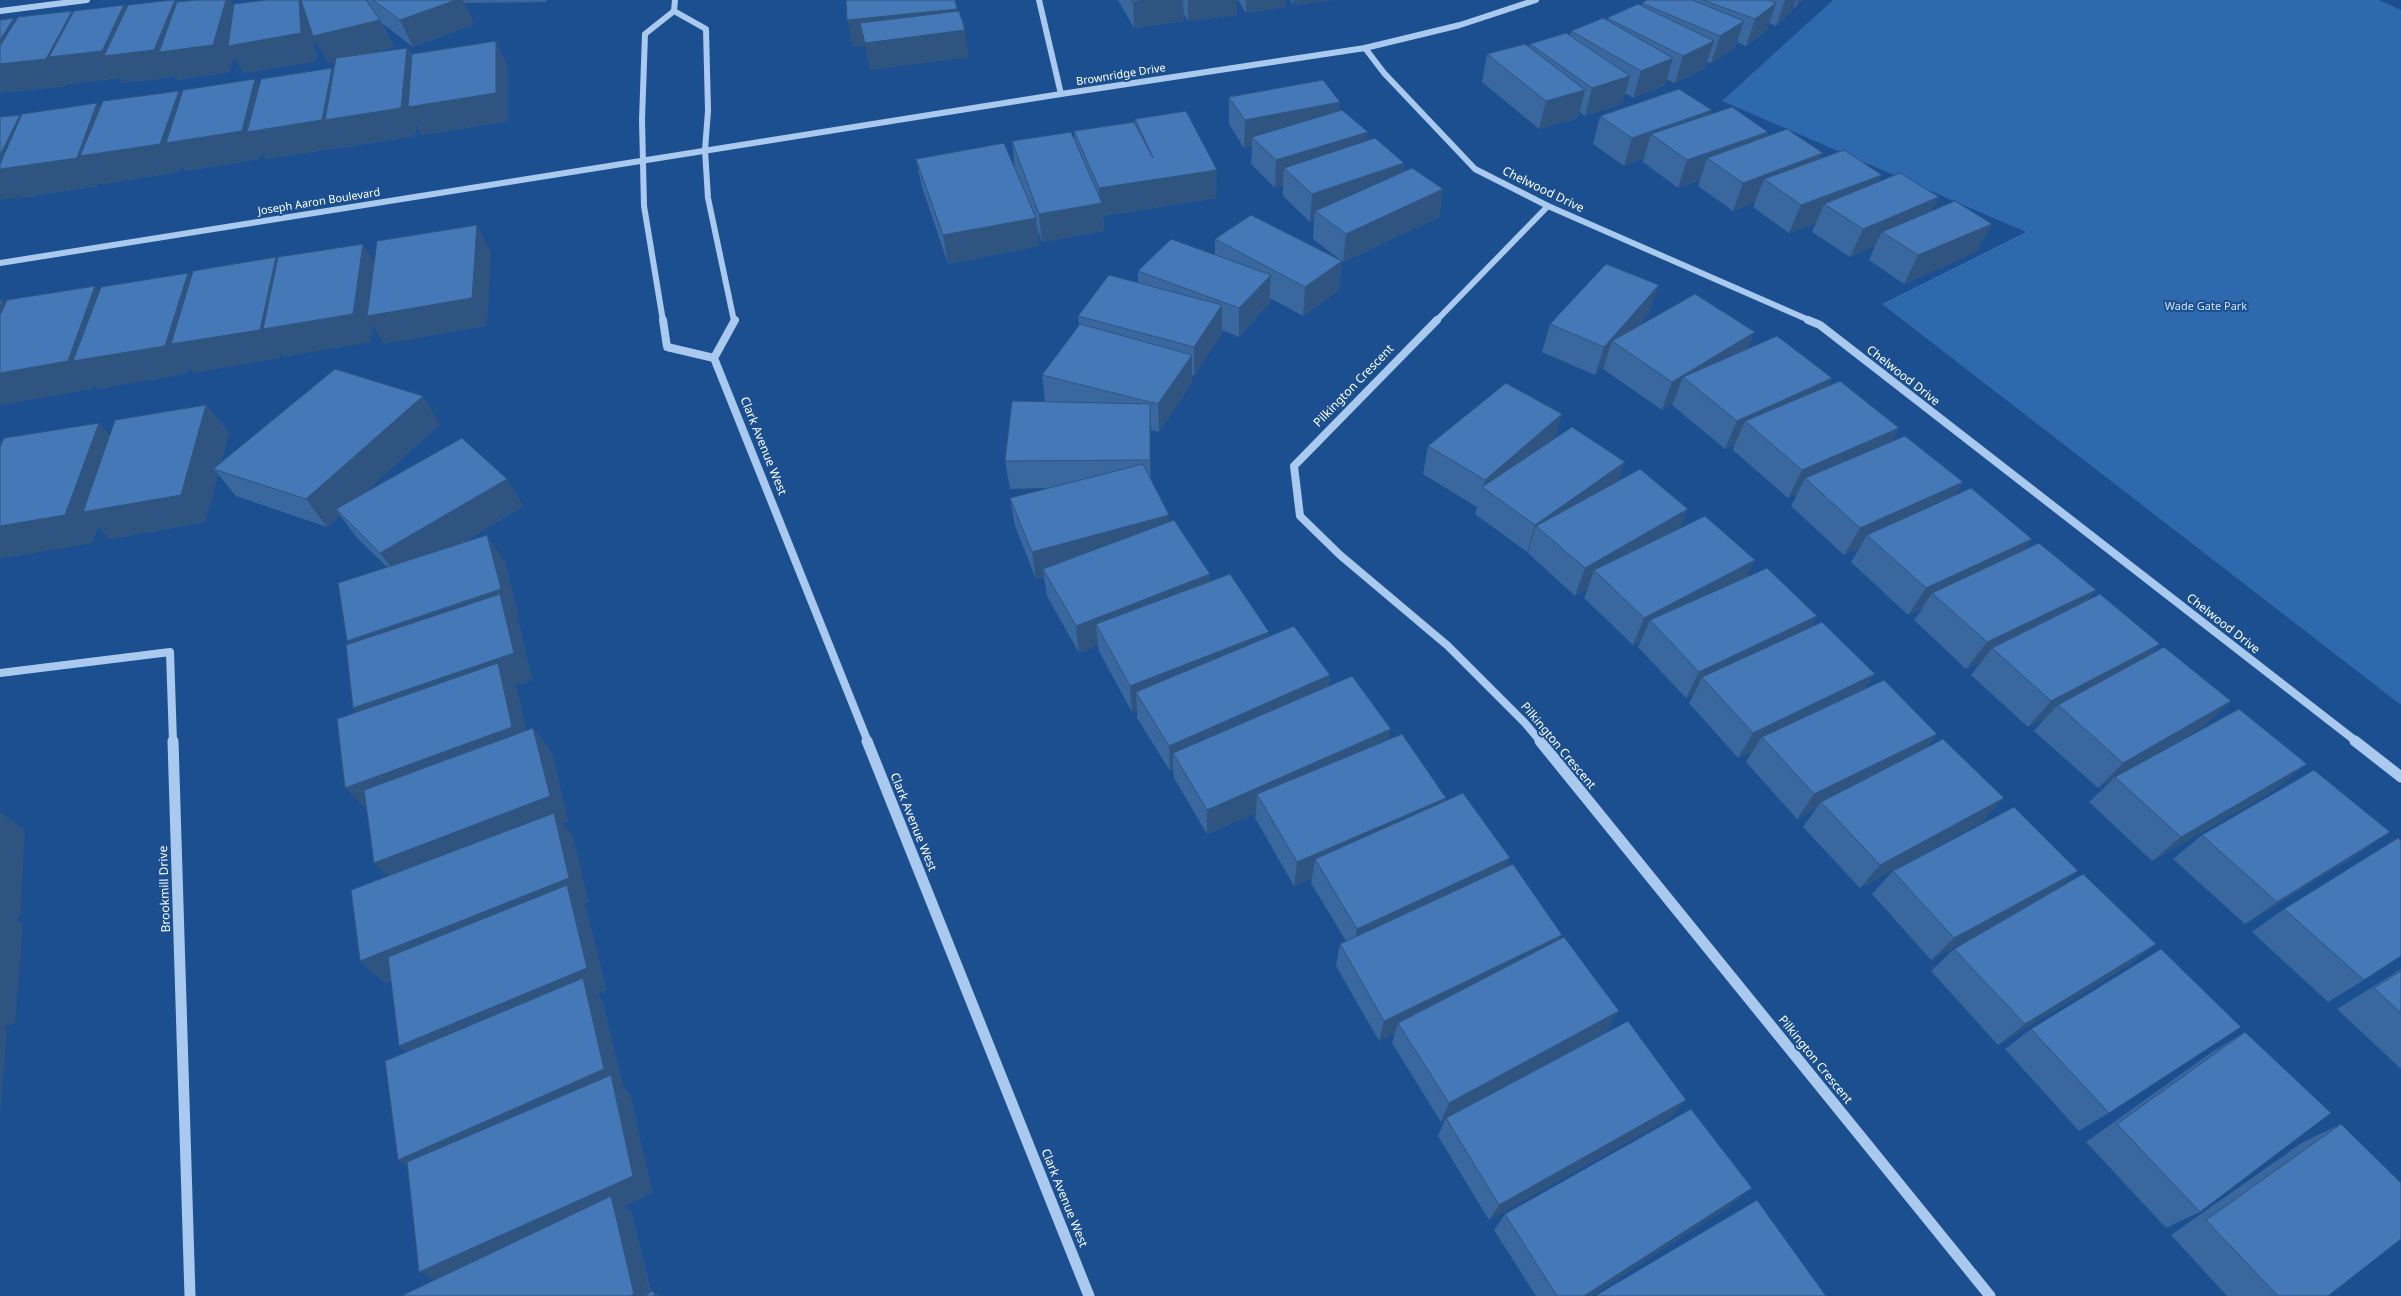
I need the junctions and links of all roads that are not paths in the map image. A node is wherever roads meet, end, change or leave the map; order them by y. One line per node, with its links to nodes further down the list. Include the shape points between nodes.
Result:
1 (87, 0): 5 (street)
2 (675, 0): 6 (street)
3 (1039, 0): 8 (street)
4 (1536, 0): 7 (street, Brownridge Drive, via 1460,25)
5 (0, 11)
6 (674, 11): 9 (street, via 706,29 708,111); 10 (street, via 645,34)
7 (1365, 48): 8 (street, Brownridge Drive); 11 (street, Chelwood Drive, via 1384,73 1476,168)
8 (1061, 94): 9 (street, Brownridge Drive)
9 (705, 150): 10 (street, Joseph Aaron Boulevard); 13 (street, via 709,208 735,319)
10 (642, 160): 12 (street, Joseph Aaron Boulevard); 13 (street, via 644,206 667,346)
11 (1548, 206): 15 (street, Chelwood Drive, via 1820,325); 18 (street, Pilkington Crescent, via 1294,466 1300,516 1340,555 1448,646 1525,723)
12 (0, 263)
13 (714, 358): 17 (street, Clark Avenue West)
14 (0, 673): 16 (street, Brookmill Drive, via 170,652)
15 (2401, 777)
16 (190, 1296)
17 (1089, 1296)
18 (1990, 1296)

